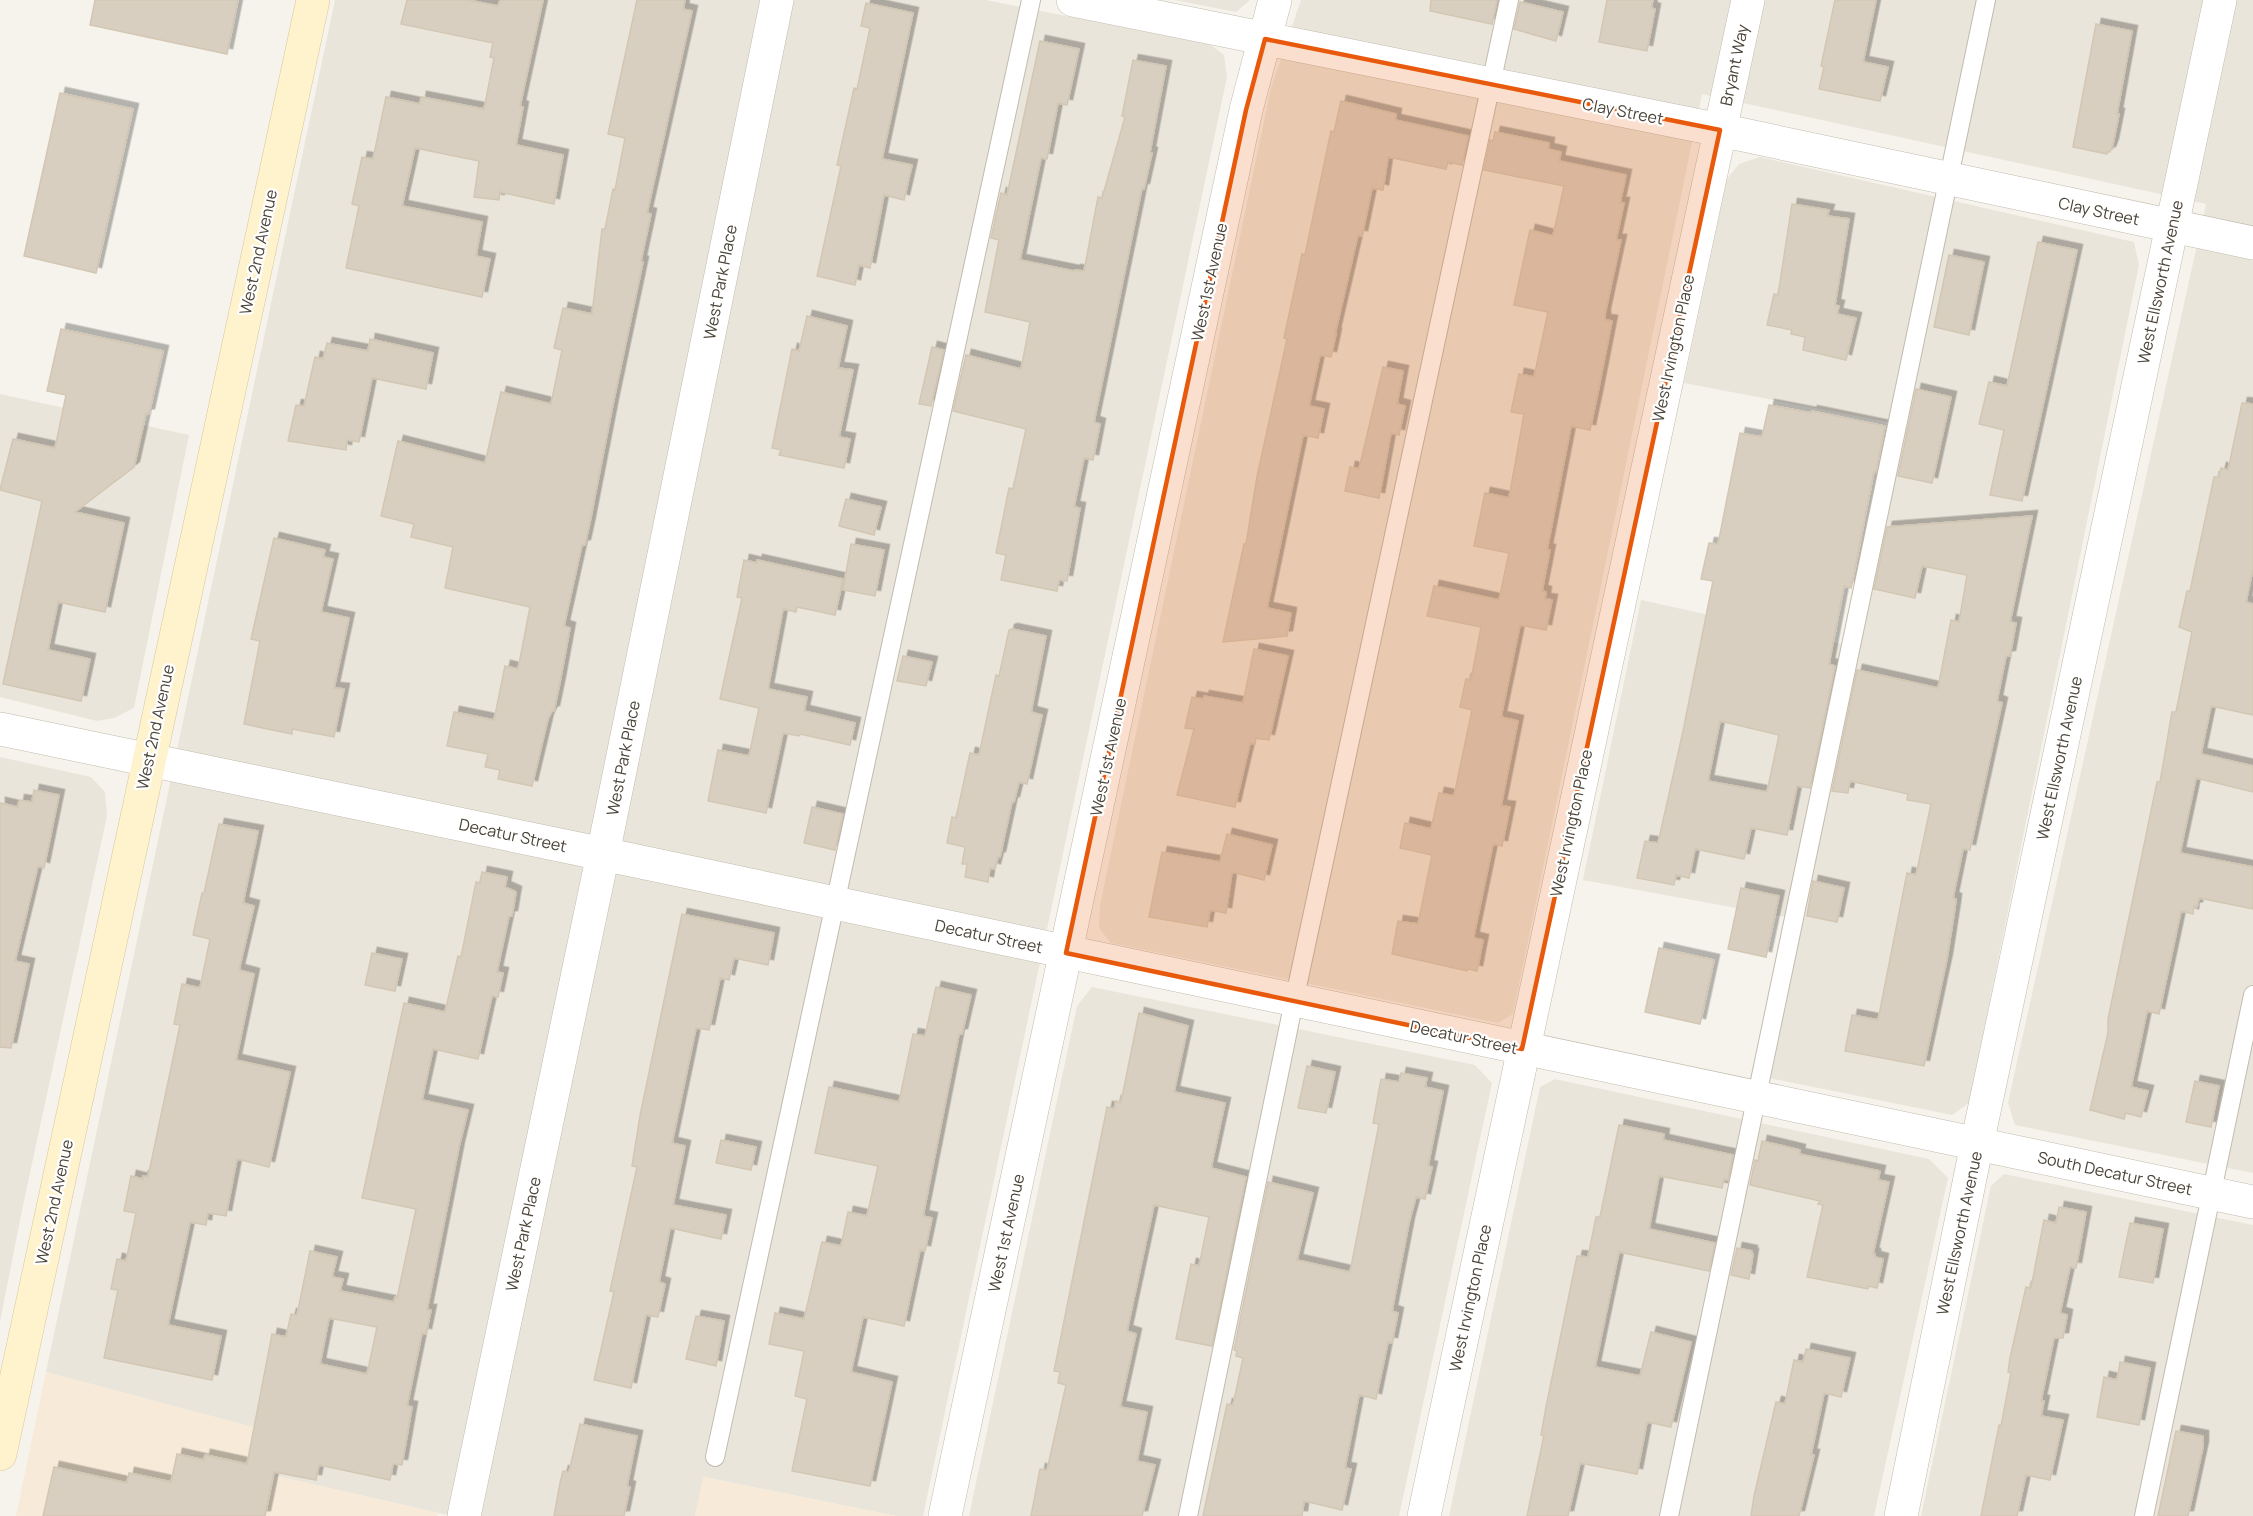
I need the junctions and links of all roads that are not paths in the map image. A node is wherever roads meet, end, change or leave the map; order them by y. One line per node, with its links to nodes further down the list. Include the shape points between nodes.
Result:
1 (313, 0): 17 (street, West 2nd Avenue)
2 (777, 0): 18 (street, West Park Place)
3 (1031, 0): 19 (lane)
4 (1074, 0): 10 (street, Clay Street)
5 (1275, 0): 10 (street, West 1st Avenue)
6 (1509, 0): 11 (lane)
7 (1748, 0): 12 (street, Bryant Way)
8 (1986, 0): 13 (lane)
9 (2220, 0): 14 (street, West Ellsworth Avenue)
10 (1265, 39): 11 (street, Clay Street); 20 (street, West 1st Avenue, via 1246,110)
11 (1491, 84): 12 (street, Clay Street); 22 (lane)
12 (1720, 130): 13 (street, Clay Street); 23 (street, West Irvington Place)
13 (1949, 179): 14 (street, Clay Street); 24 (lane)
14 (2172, 226): 15 (street, Clay Street); 25 (street, West Ellsworth Avenue)
15 (2253, 243)
16 (0, 729): 17 (street, Decatur Street)
17 (148, 760): 18 (street, Decatur Street); 28 (street, West 2nd Avenue)
18 (603, 854): 19 (street, Decatur Street); 30 (street, West Park Place)
19 (833, 903): 20 (street, Decatur Street); 29 (lane)
20 (1066, 953): 22 (street, Decatur Street); 31 (street, West 1st Avenue)
21 (2253, 995): 26 (lane)
22 (1294, 1001): 23 (street, Decatur Street); 32 (lane)
23 (1522, 1049): 24 (street, Decatur Street); 33 (street, West Irvington Place)
24 (1755, 1098): 25 (street, Decatur Street); 34 (lane)
25 (1977, 1144): 26 (street, South Decatur Street); 35 (street, West Ellsworth Avenue)
26 (2212, 1193): 27 (street, South Decatur Street); 36 (lane)
27 (2253, 1202)
28 (0, 1454)
29 (715, 1457)
30 (464, 1516)
31 (945, 1516)
32 (1188, 1516)
33 (1424, 1516)
34 (1668, 1516)
35 (1901, 1516)
36 (2144, 1516)

